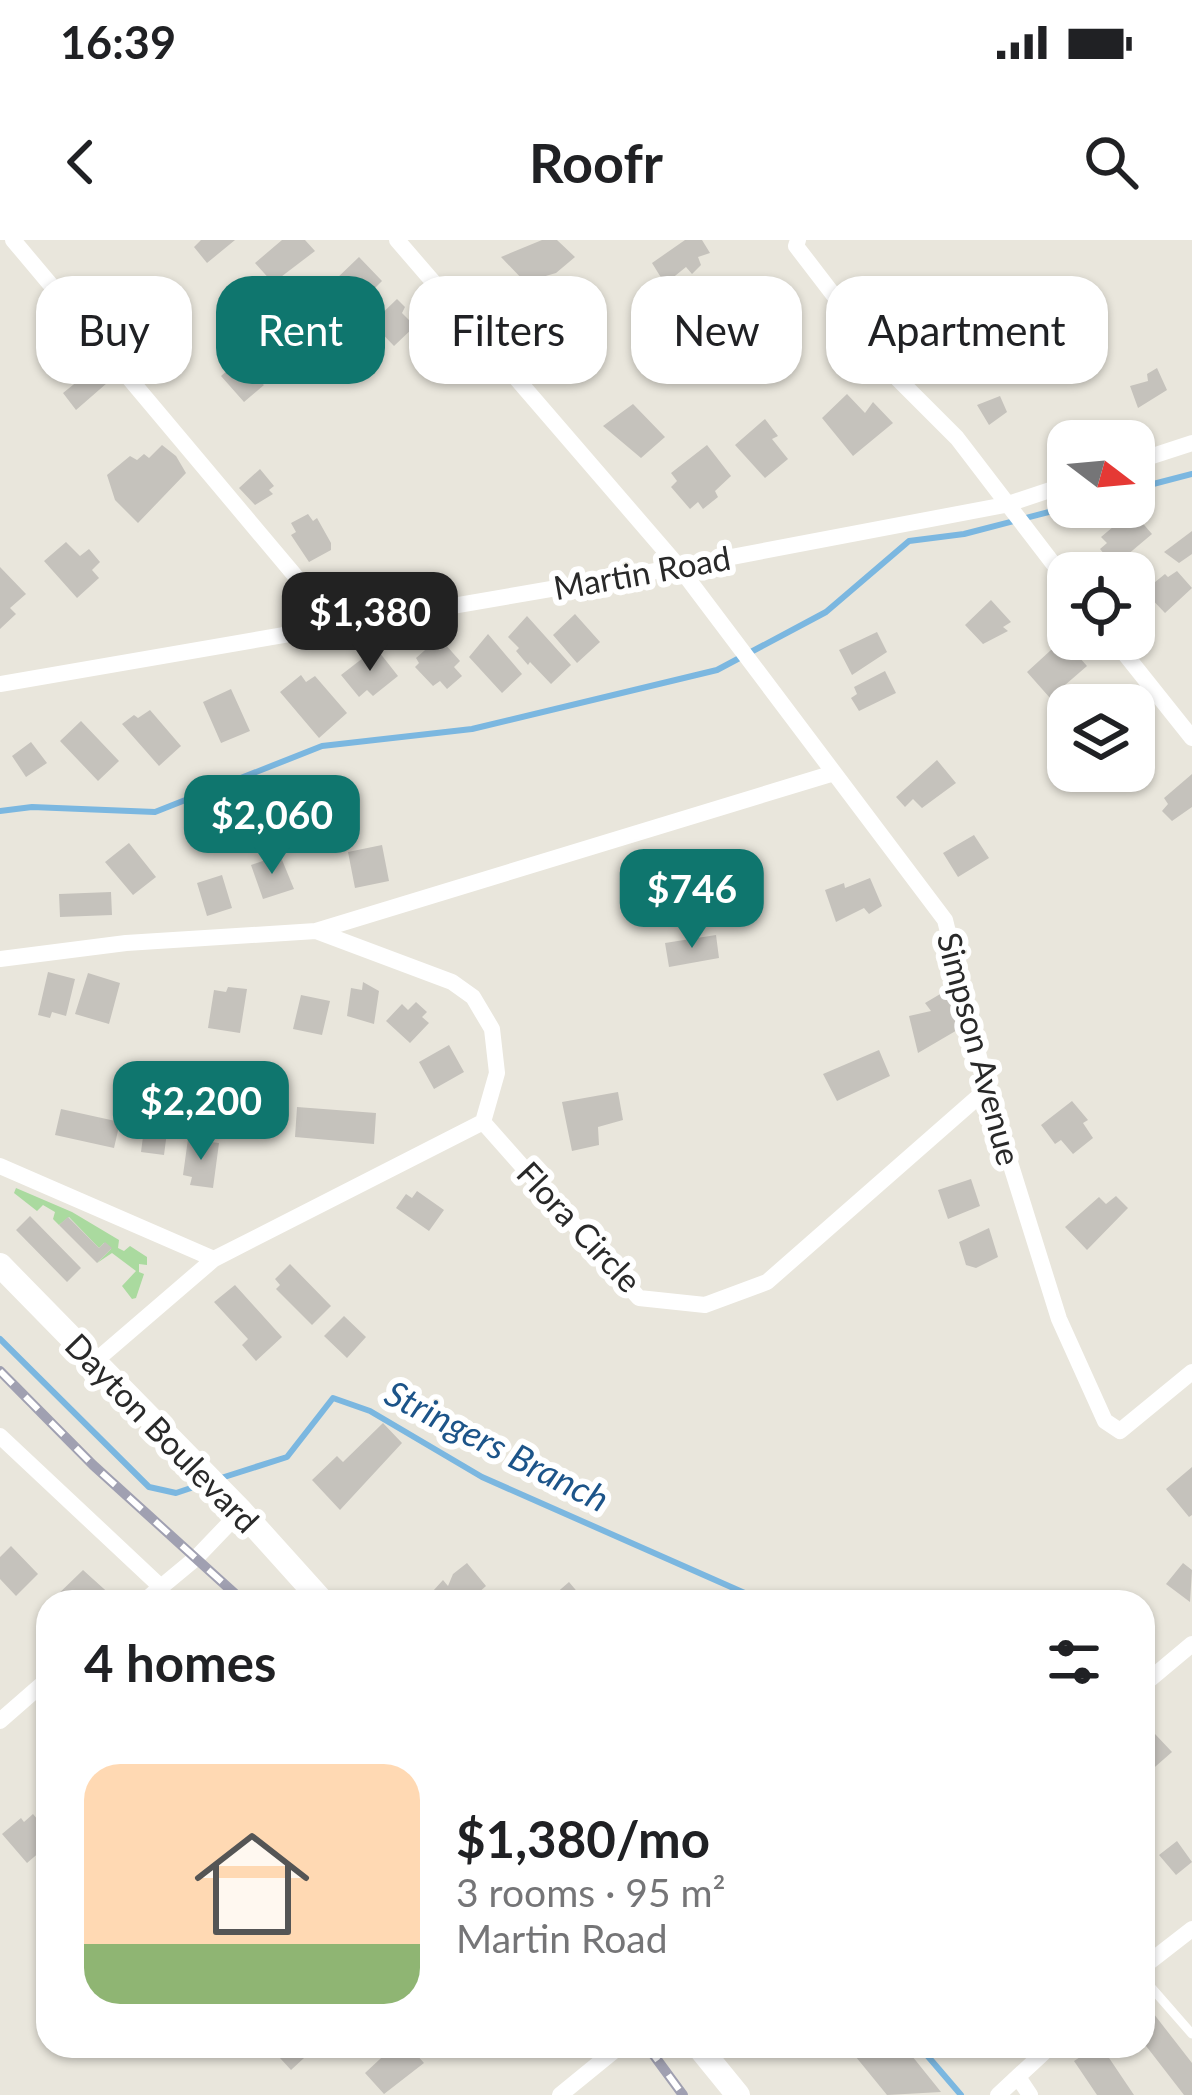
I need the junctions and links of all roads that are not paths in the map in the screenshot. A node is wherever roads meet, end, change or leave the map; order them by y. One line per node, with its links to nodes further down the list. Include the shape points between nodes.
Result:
1 (14, 240): 10 (street)
2 (397, 240): 9 (street, Simpson Avenue)
3 (798, 240): 7 (street, via 898,379 957,438)
4 (1192, 443): 5 (street)
5 (1155, 455)
6 (1047, 491): 7 (street, Martin Road)
7 (1005, 505): 8 (street); 9 (street, Martin Road)
8 (1047, 557)
9 (679, 567): 10 (street, Martin Road); 14 (street, Simpson Avenue)
10 (339, 628): 12 (street, Martin Road)
11 (1130, 660): 13 (street)
12 (0, 684)
13 (1192, 738)
14 (834, 773): 15 (street); 17 (street, Simpson Avenue, via 945,920)
15 (316, 932): 16 (street); 18 (street, via 452,982 472,997 492,1029 497,1073)
16 (0, 959)
17 (986, 1090): 18 (street, Flora Circle, via 767,1282 705,1306 638,1298); 23 (street, Simpson Avenue, via 1059,1319 1105,1421 1120,1431)
18 (484, 1122): 20 (street)
19 (0, 1166): 20 (street)
20 (214, 1259): 22 (street)
21 (0, 1265): 22 (main road, Dayton Boulevard)
22 (93, 1363): 25 (main road, Dayton Boulevard)
23 (1192, 1372)
24 (0, 1436): 26 (street)
25 (241, 1511): 26 (street); 28 (main road, Dayton Boulevard)
26 (162, 1588): 27 (street)
27 (159, 1590)
28 (312, 1590)
29 (1192, 1644): 30 (street)
30 (1155, 1674)
31 (36, 1690): 32 (street)
32 (0, 1721)
33 (1192, 1929): 34 (street)
34 (1155, 1958)
35 (1155, 1992): 36 (lane)
36 (1192, 2034)
37 (609, 2058): 41 (street)
38 (710, 2058): 43 (main road)
39 (1039, 2058): 40 (street)
40 (1018, 2077): 44 (street); 45 (street)
41 (582, 2088): 42 (street)
42 (560, 2095)
43 (738, 2095)
44 (998, 2095)
45 (1030, 2095)

